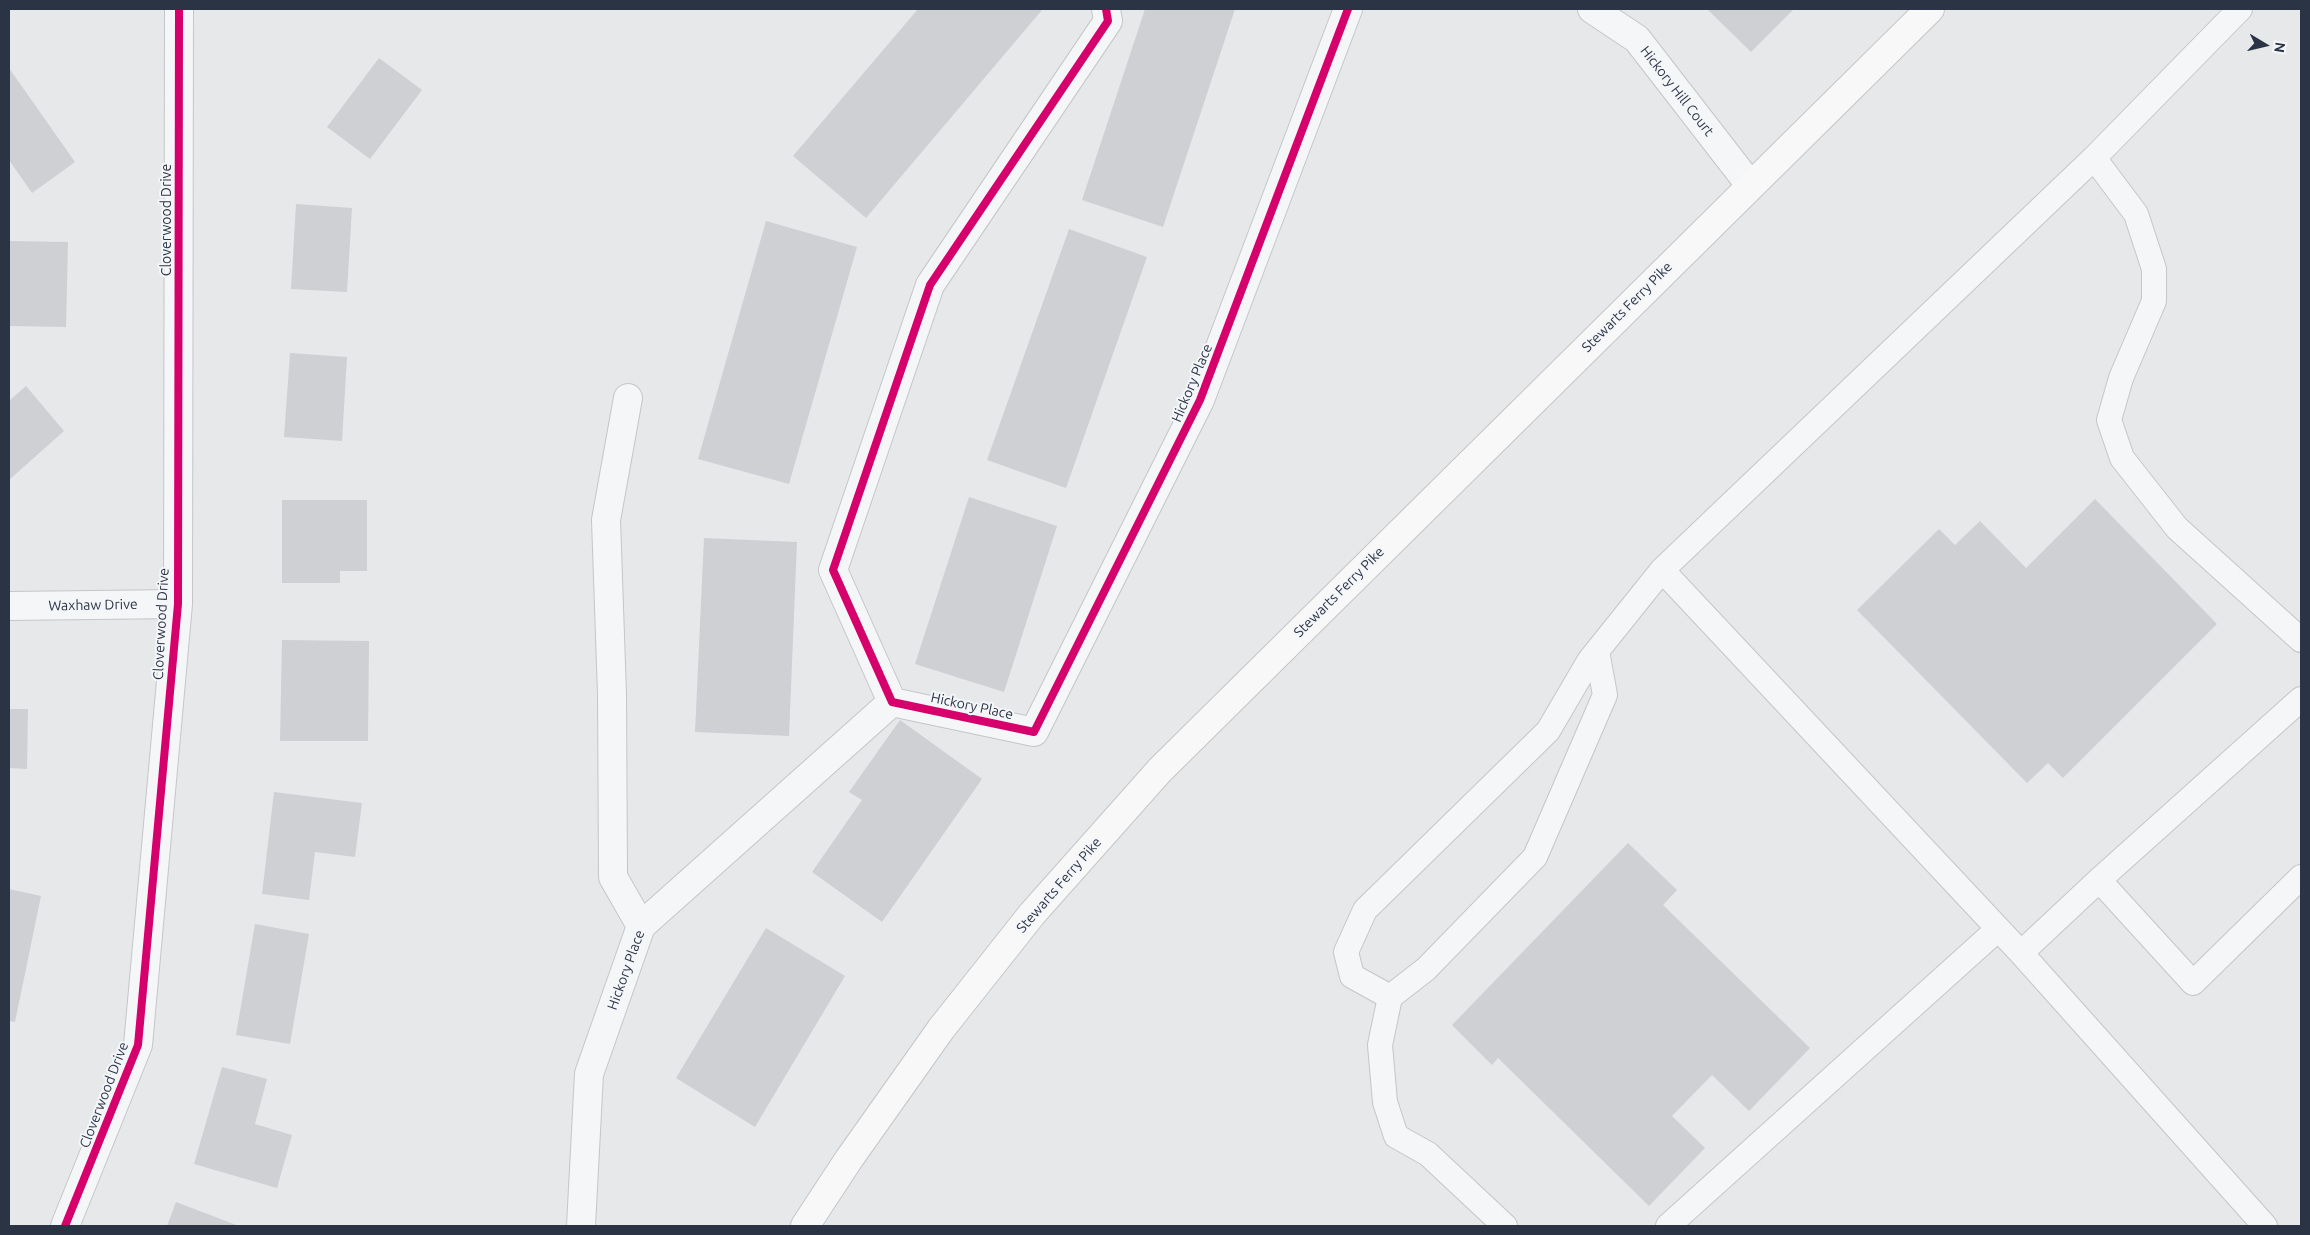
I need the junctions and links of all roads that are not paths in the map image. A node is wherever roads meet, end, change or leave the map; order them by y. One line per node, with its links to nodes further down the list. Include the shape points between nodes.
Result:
1 (179, 9): 11 (street, Cloverwood Drive)
2 (1106, 9): 16 (street, via 1108,21 930,285 833,570)
3 (1348, 9): 16 (street, Hickory Place, via 1200,400 1034,732)
4 (1592, 9): 8 (street, Hickory Hill Court, via 1637,39)
5 (1930, 9): 8 (main road, Stewarts Ferry Pike)
6 (2240, 9): 7 (lane)
7 (2094, 158): 10 (lane); 13 (lane, via 2136,214 2154,269 2154,301 2121,378 2108,420 2122,458 2177,528)
8 (1750, 185): 25 (main road, Stewarts Ferry Pike, via 1160,770 1032,914 941,1028)
9 (628, 398): 19 (street, via 606,520 614,877)
10 (1662, 570): 14 (lane); 20 (lane)
11 (178, 604): 12 (street, Waxhaw Drive); 23 (street, Cloverwood Drive, via 138,1045)
12 (9, 606)
13 (2301, 640)
14 (1597, 651): 22 (lane, via 1605,695 1535,857 1426,969); 22 (lane, via 1548,731 1365,910 1346,952 1352,976)
15 (2301, 700): 18 (lane)
16 (892, 702): 19 (street, Hickory Place)
17 (2301, 877): 18 (lane, via 2193,983)
18 (2099, 880): 21 (lane)
19 (641, 926): 24 (street, Hickory Place, via 589,1074)
20 (1998, 929): 21 (lane); 27 (lane)
21 (2020, 953): 28 (lane)
22 (1390, 998): 26 (lane, via 1380,1045 1385,1102 1396,1136 1428,1154)
23 (65, 1226)
24 (581, 1226)
25 (805, 1226)
26 (1505, 1226)
27 (1668, 1226)
28 (2265, 1226)

